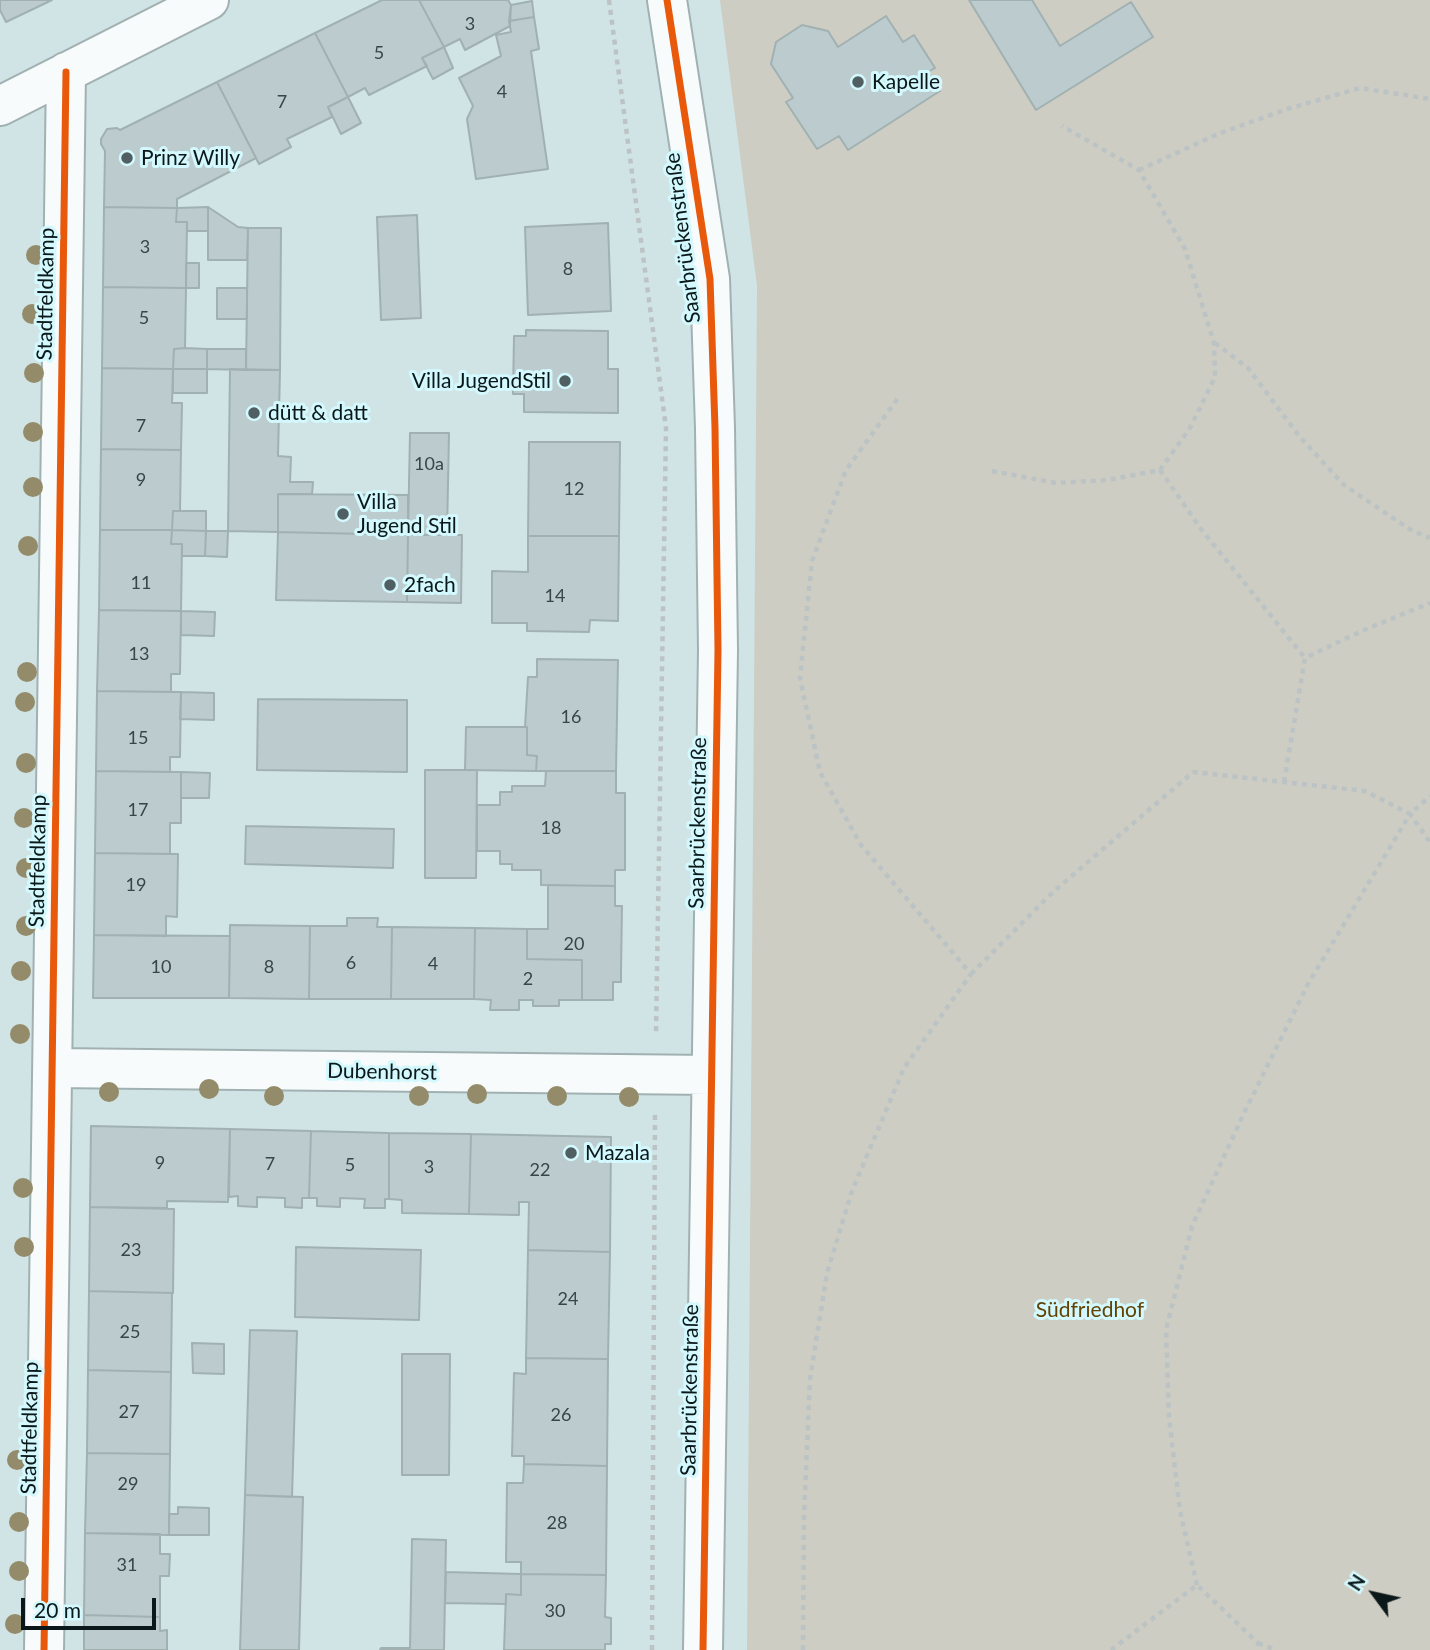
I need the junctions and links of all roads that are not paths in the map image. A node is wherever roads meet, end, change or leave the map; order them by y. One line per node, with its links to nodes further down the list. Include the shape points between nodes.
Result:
1 (209, 0): 3 (street)
2 (667, 0): 6 (street, Saarbrückenstraße, via 710,279 718,650)
3 (66, 72): 4 (street); 5 (street, Stadtfeldkamp)
4 (0, 106)
5 (52, 1068): 6 (street, Dubenhorst); 7 (street, Stadtfeldkamp)
6 (711, 1075): 8 (street, Saarbrückenstraße)
7 (44, 1650)
8 (703, 1650)

